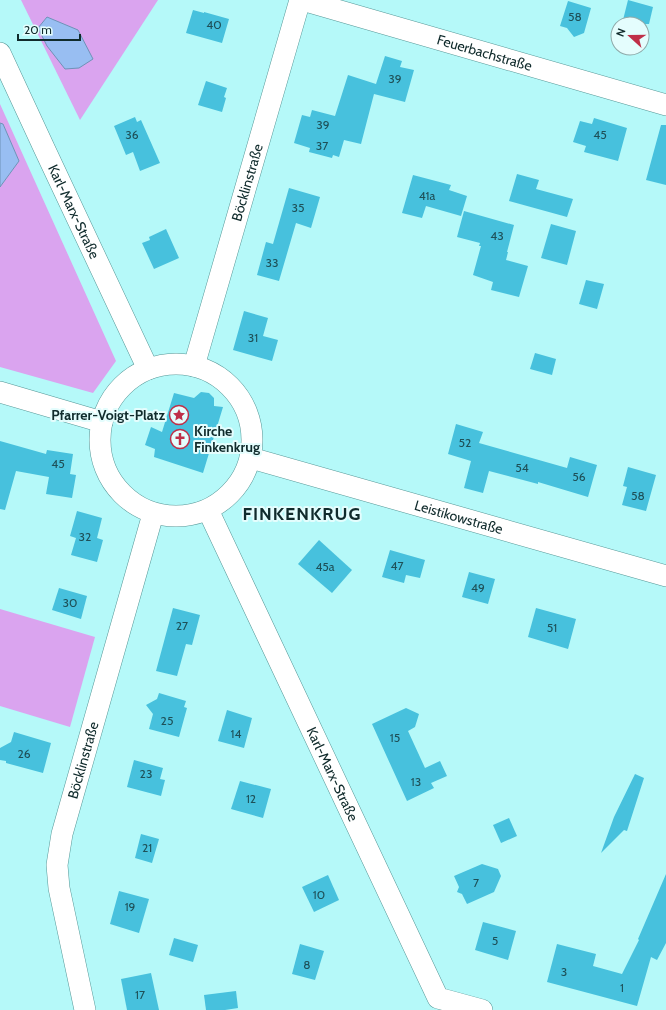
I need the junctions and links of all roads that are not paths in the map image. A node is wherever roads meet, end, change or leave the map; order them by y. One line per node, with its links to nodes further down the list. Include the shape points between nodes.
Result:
1 (301, 0): 3 (street, Feuerbachstraße); 4 (street, Böcklinstraße)
2 (0, 53): 5 (street, Karl-Marx-Straße)
3 (666, 105)
4 (194, 366): 5 (street, via 171,364); 8 (street, via 221,378 242,400 252,428)
5 (148, 369): 7 (street, via 127,381 111,399)
6 (0, 392): 7 (street)
7 (102, 422): 10 (street, via 100,451 109,478 128,500)
8 (251, 458): 9 (street, via 236,489); 11 (street, Leistikowstraße)
9 (208, 510): 10 (street, via 181,517); 13 (street, Karl-Marx-Straße, via 438,998)
10 (153, 514): 12 (street, Böcklinstraße, via 62,834 58,865 59,888)
11 (666, 576)
12 (85, 1010)
13 (482, 1010)

